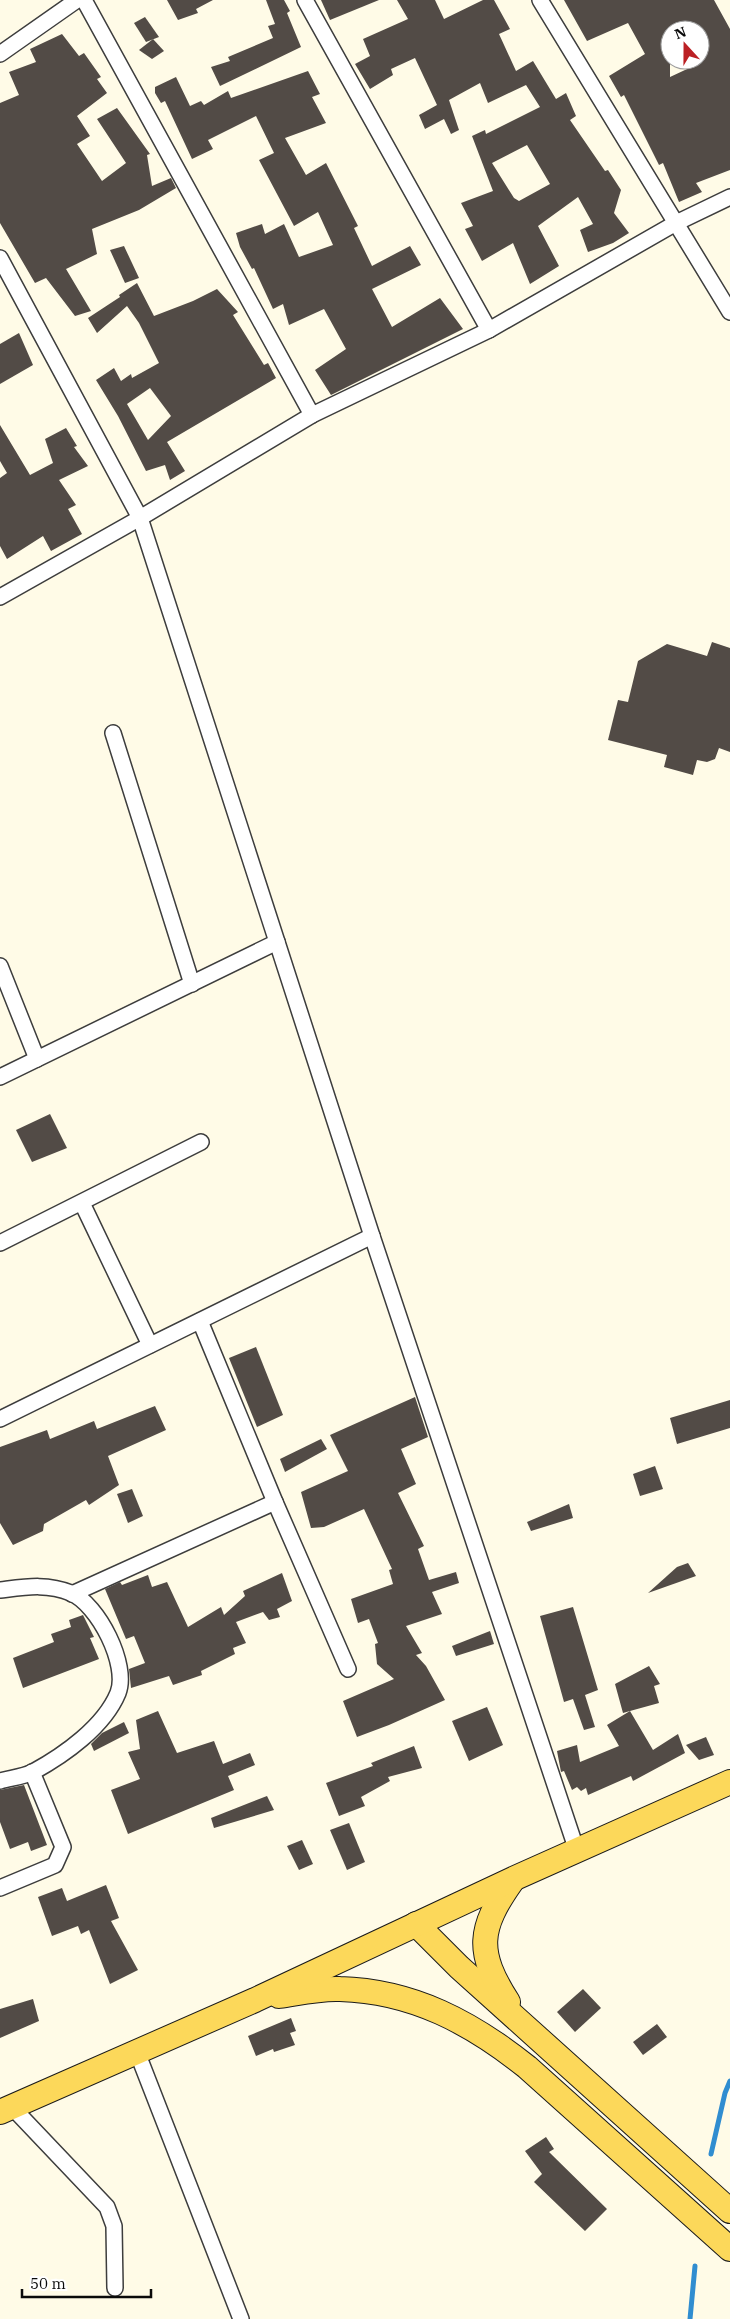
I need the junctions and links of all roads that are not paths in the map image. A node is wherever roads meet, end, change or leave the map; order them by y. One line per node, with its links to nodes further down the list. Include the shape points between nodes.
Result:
1 (77, 0): 5 (street)
2 (84, 0): 11 (street)
3 (305, 0): 10 (street)
4 (540, 0): 7 (street)
5 (0, 54)
6 (730, 196): 7 (street)
7 (676, 223): 9 (street); 10 (street)
8 (0, 258): 12 (street)
9 (730, 312)
10 (489, 330): 11 (street)
11 (312, 415): 12 (street)
12 (140, 518): 13 (street); 15 (street)
13 (0, 597)
14 (113, 733): 17 (street)
15 (277, 942): 17 (street); 22 (street)
16 (0, 966): 18 (street)
17 (192, 984): 18 (street)
18 (37, 1059): 19 (street)
19 (0, 1077)
20 (201, 1142): 21 (street)
21 (82, 1203): 23 (street); 25 (street)
22 (372, 1236): 24 (street); 34 (street)
23 (0, 1243)
24 (200, 1321): 25 (street); 27 (street)
25 (150, 1345): 26 (street)
26 (0, 1419)
27 (275, 1502): 29 (street); 30 (street)
28 (0, 1590): 29 (street, via 40,1585)
29 (72, 1594): 31 (street, via 95,1613 106,1631 119,1668 119,1691 106,1714 73,1746)
30 (348, 1669)
31 (32, 1772): 32 (street); 36 (street, via 63,1847 55,1865)
32 (0, 1781)
33 (730, 1782): 34 (main road)
34 (577, 1851): 35 (main road)
35 (513, 1879): 37 (main road); 39 (main road, via 494,1906 488,1921 486,1954 490,1970)
36 (0, 1888)
37 (416, 1924): 38 (main road); 39 (main road, via 459,1968)
38 (255, 2000): 40 (main road); 43 (main road, via 338,1989 370,1991 401,1997 463,2022 494,2040 528,2067)
39 (520, 2020): 42 (main road)
40 (137, 2052): 41 (main road); 45 (street)
41 (6, 2109): 44 (street, via 106,2206 114,2226)
42 (730, 2211)
43 (730, 2249)
44 (115, 2288)
45 (241, 2319)

